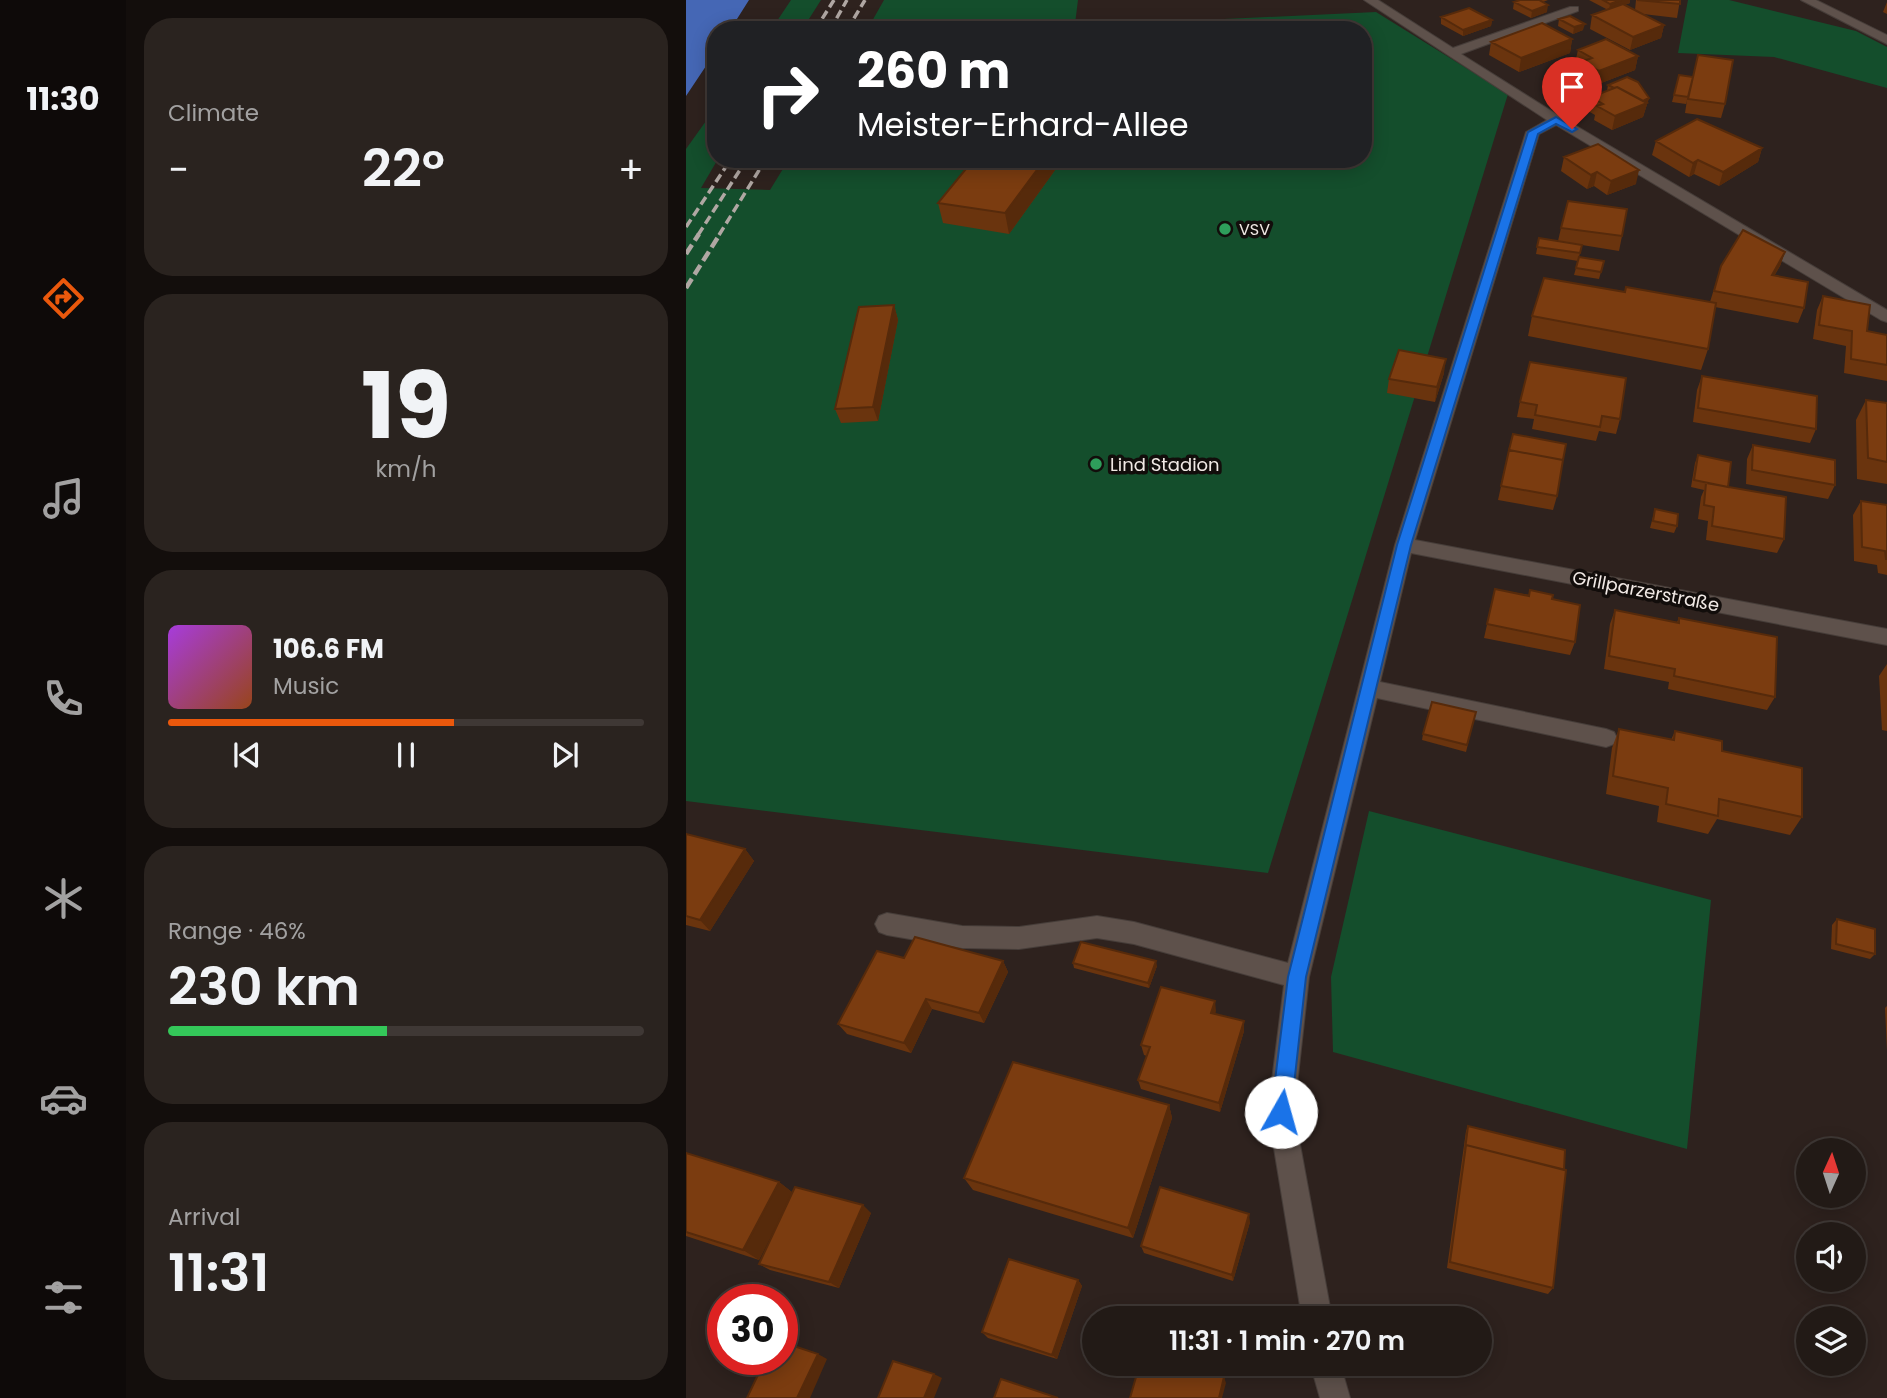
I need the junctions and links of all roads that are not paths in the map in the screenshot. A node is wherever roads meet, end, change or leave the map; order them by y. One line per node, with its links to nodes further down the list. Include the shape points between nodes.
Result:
1 (1370, 0): 5 (street)
2 (1807, 0): 4 (street)
3 (1574, 9): 5 (street)
4 (1887, 40)
5 (1454, 52): 6 (street)
6 (1556, 120): 7 (street); 8 (street, via 1533,132)
7 (1887, 317)
8 (1404, 545): 9 (street, Grillparzerstraße); 10 (street)
9 (1887, 637)
10 (1370, 688): 11 (street); 13 (street)
11 (1606, 738)
12 (887, 924): 13 (street, via 962,937 1019,938 1097,927)
13 (1297, 977): 14 (street, via 1281,1112)
14 (1315, 1306)
15 (1329, 1376): 16 (street)
16 (1335, 1398)

